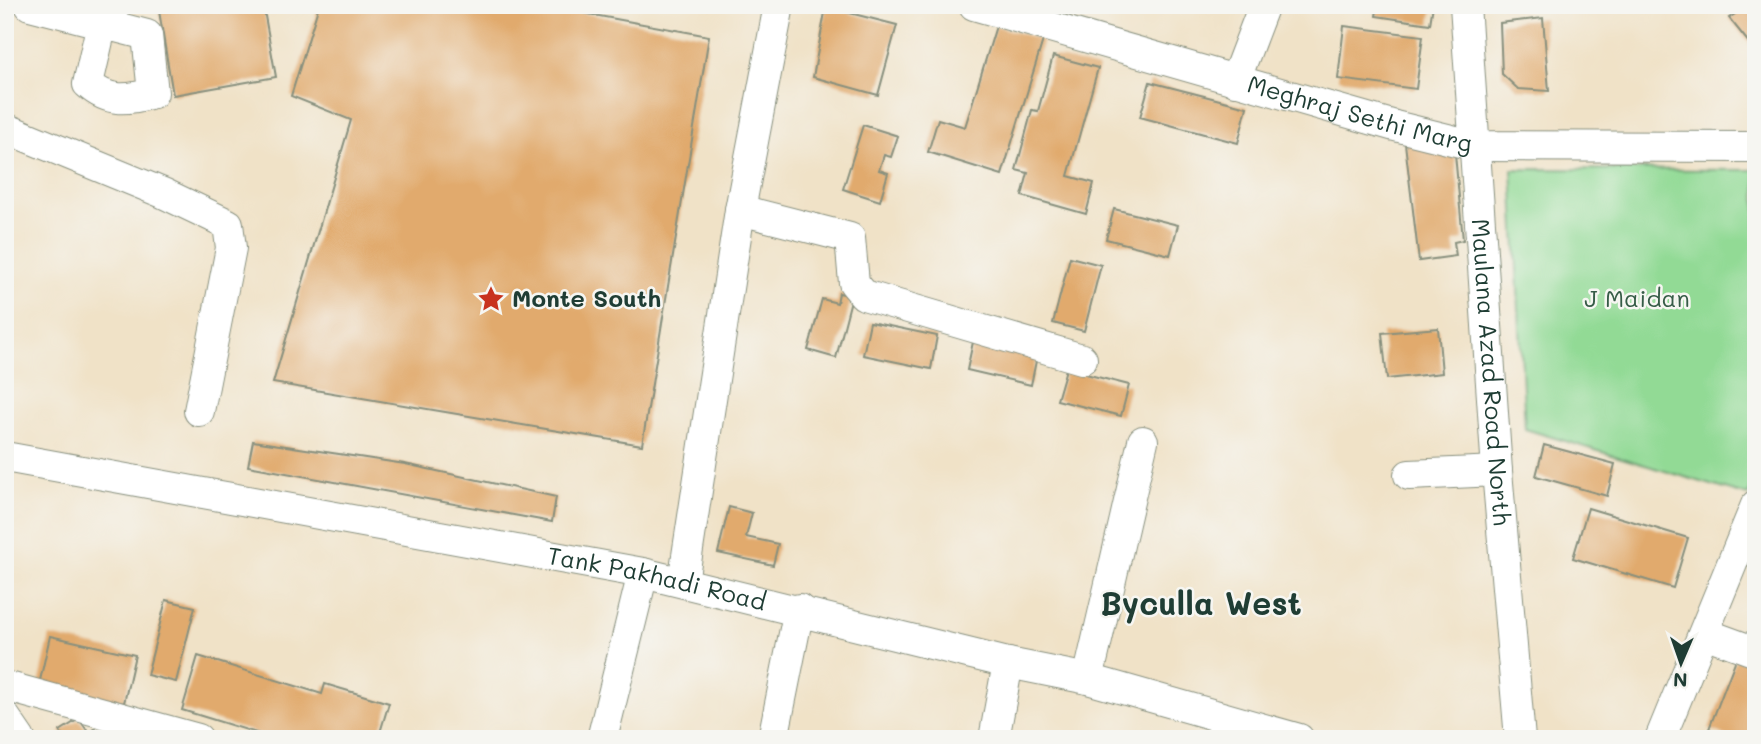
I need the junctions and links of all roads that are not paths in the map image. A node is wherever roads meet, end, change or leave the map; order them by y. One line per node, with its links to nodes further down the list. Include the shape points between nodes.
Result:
1 (30, 5): 6 (street)
2 (779, 5): 11 (street)
3 (974, 5): 7 (street, Meghraj Sethi Marg)
4 (1264, 5): 7 (street)
5 (1465, 5): 9 (street, Maulana Azad Road North)
6 (102, 23)
7 (1235, 81): 9 (street, Meghraj Sethi Marg)
8 (5, 128): 13 (street, via 228,224 231,248)
9 (1476, 146): 10 (street, Meghraj Sethi Marg); 16 (street, Maulana Azad Road North)
10 (1756, 147)
11 (740, 210): 12 (street, via 850,238 854,283 864,295); 20 (street)
12 (1082, 359)
13 (199, 411)
14 (1143, 441): 25 (street)
15 (5, 457): 19 (street, Tank Pakhadi Road)
16 (1497, 471): 17 (street); 34 (street, Maulana Azad Road North)
17 (1409, 475)
18 (1756, 505): 22 (street)
19 (643, 573): 20 (street, Tank Pakhadi Road); 30 (street)
20 (683, 582): 21 (street, Tank Pakhadi Road)
21 (799, 609): 24 (street, Tank Pakhadi Road); 31 (street)
22 (1704, 633): 23 (street); 35 (street)
23 (1756, 652)
24 (1008, 663): 25 (street, Tank Pakhadi Road); 32 (street)
25 (1088, 679): 33 (street, Tank Pakhadi Road)
26 (5, 686): 29 (street)
27 (5, 717): 28 (street)
28 (20, 739)
29 (198, 739)
30 (602, 739)
31 (773, 739)
32 (994, 739)
33 (1299, 739)
34 (1520, 739)
35 (1660, 739)

